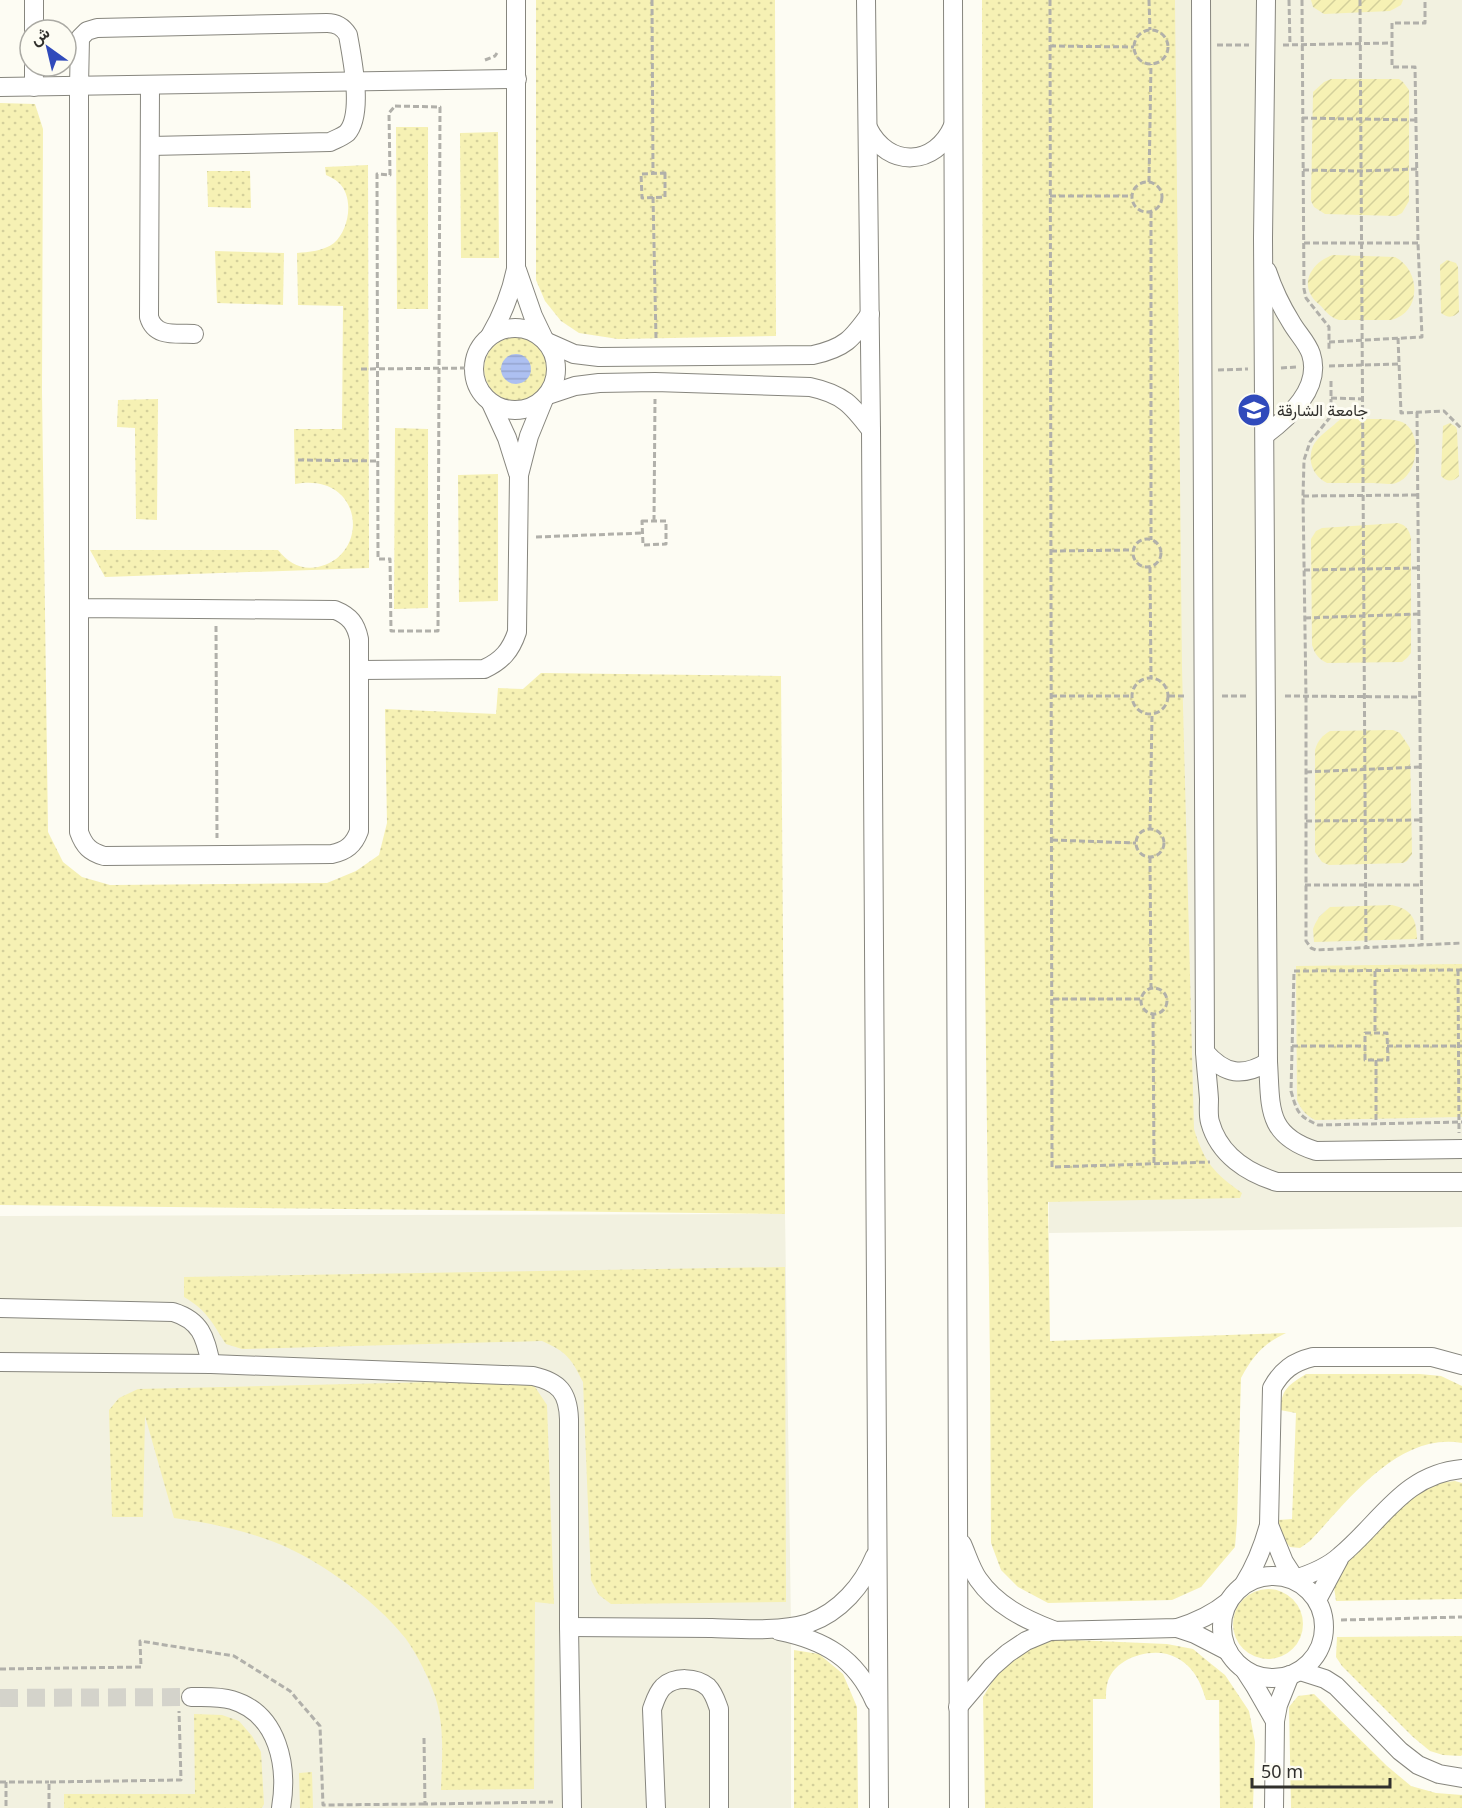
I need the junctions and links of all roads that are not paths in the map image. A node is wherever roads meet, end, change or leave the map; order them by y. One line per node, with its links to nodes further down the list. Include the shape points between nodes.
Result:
1 (34, 0): 7 (street)
2 (516, 0): 9 (street)
3 (867, 0): 16 (street)
4 (953, 0): 15 (street)
5 (1201, 0): 33 (street)
6 (1266, 0): 18 (street)
7 (34, 18)
8 (34, 78): 13 (street)
9 (517, 80): 10 (street); 19 (street)
10 (356, 82): 11 (street); 14 (street, via 348,35 339,26 327,23 91,28 81,38); 17 (street, via 353,123 348,132 330,142)
11 (150, 86): 14 (street); 17 (street)
12 (0, 87): 13 (street)
13 (34, 87): 14 (street)
14 (79, 87): 31 (street)
15 (954, 125): 16 (street, via 936,149 907,158 879,146); 43 (street)
16 (868, 128): 20 (street)
17 (150, 146): 21 (street, via 149,317 162,333)
18 (1263, 261): 29 (street); 29 (street, via 1283,308 1312,356 1313,367 1309,388 1300,401)
19 (516, 268): 22 (street, via 508,300); 23 (street)
20 (870, 314): 24 (street, via 847,342 831,351 813,355); 28 (street)
21 (194, 334)
22 (490, 336): 23 (street, via 501,330 524,328); 27 (street, via 476,356 474,368 476,382)
23 (546, 340): 24 (street, via 585,357); 26 (street, via 555,355 557,369)
24 (735, 356): 25 (street)
25 (735, 384): 26 (street, via 599,383); 28 (street, via 826,390 844,399)
26 (546, 397): 27 (street, via 524,410 501,409); 30 (street, via 529,436)
27 (491, 404): 30 (street)
28 (872, 430): 44 (street)
29 (1265, 435): 34 (street)
30 (519, 475): 32 (street, via 517,632 501,659 484,669)
31 (80, 608): 32 (street, via 336,610 345,614 357,630); 32 (street, via 79,832 92,853 104,856 332,854 350,847 359,831)
32 (360, 670)
33 (1206, 1052): 34 (street, via 1228,1070 1242,1072); 36 (street, via 1210,1122 1229,1155 1259,1176 1277,1182)
34 (1268, 1062): 35 (street, via 1271,1110 1287,1138 1300,1146 1316,1151)
35 (1461, 1149)
36 (1462, 1182)
37 (0, 1308): 39 (street, via 173,1312 199,1328)
38 (0, 1362): 39 (street)
39 (211, 1364): 50 (street, via 549,1379 569,1403)
40 (1462, 1365): 42 (street, via 1424,1357 1313,1357 1288,1366 1272,1388)
41 (1462, 1469): 45 (street, via 1424,1479)
42 (1269, 1525): 46 (street); 47 (street, via 1264,1546)
43 (959, 1538): 53 (street, via 977,1578 991,1594 1026,1619); 61 (street)
44 (877, 1550): 52 (street, via 858,1586 827,1614 808,1623); 60 (street)
45 (1340, 1557): 46 (street); 48 (street)
46 (1295, 1580): 47 (street, via 1278,1575); 48 (street)
47 (1244, 1584): 49 (street)
48 (1317, 1600): 54 (street, via 1325,1623)
49 (1228, 1602): 51 (street, via 1204,1618); 55 (street, via 1222,1618)
50 (569, 1627): 52 (street); 65 (street)
51 (1177, 1628): 53 (street); 55 (street)
52 (765, 1629): 60 (street, via 806,1638 842,1656 869,1687)
53 (1053, 1630): 61 (street, via 1008,1653)
54 (1321, 1647): 57 (street, via 1309,1664); 58 (street)
55 (1227, 1651): 56 (street)
56 (1244, 1669): 57 (street, via 1266,1678); 62 (street)
57 (1295, 1673): 58 (street, via 1325,1679); 62 (street, via 1278,1705)
58 (1336, 1686): 63 (street, via 1418,1765)
59 (185, 1701): 64 (street, via 215,1697 233,1701 266,1724 283,1760)
60 (877, 1706): 68 (street)
61 (958, 1707): 69 (street)
62 (1275, 1721): 70 (street)
63 (1462, 1778)
64 (281, 1808)
65 (572, 1808)
66 (656, 1808): 67 (street, via 652,1708 663,1687 686,1679 698,1681 716,1697)
67 (719, 1808)
68 (879, 1808)
69 (959, 1808)
70 (1274, 1808)

